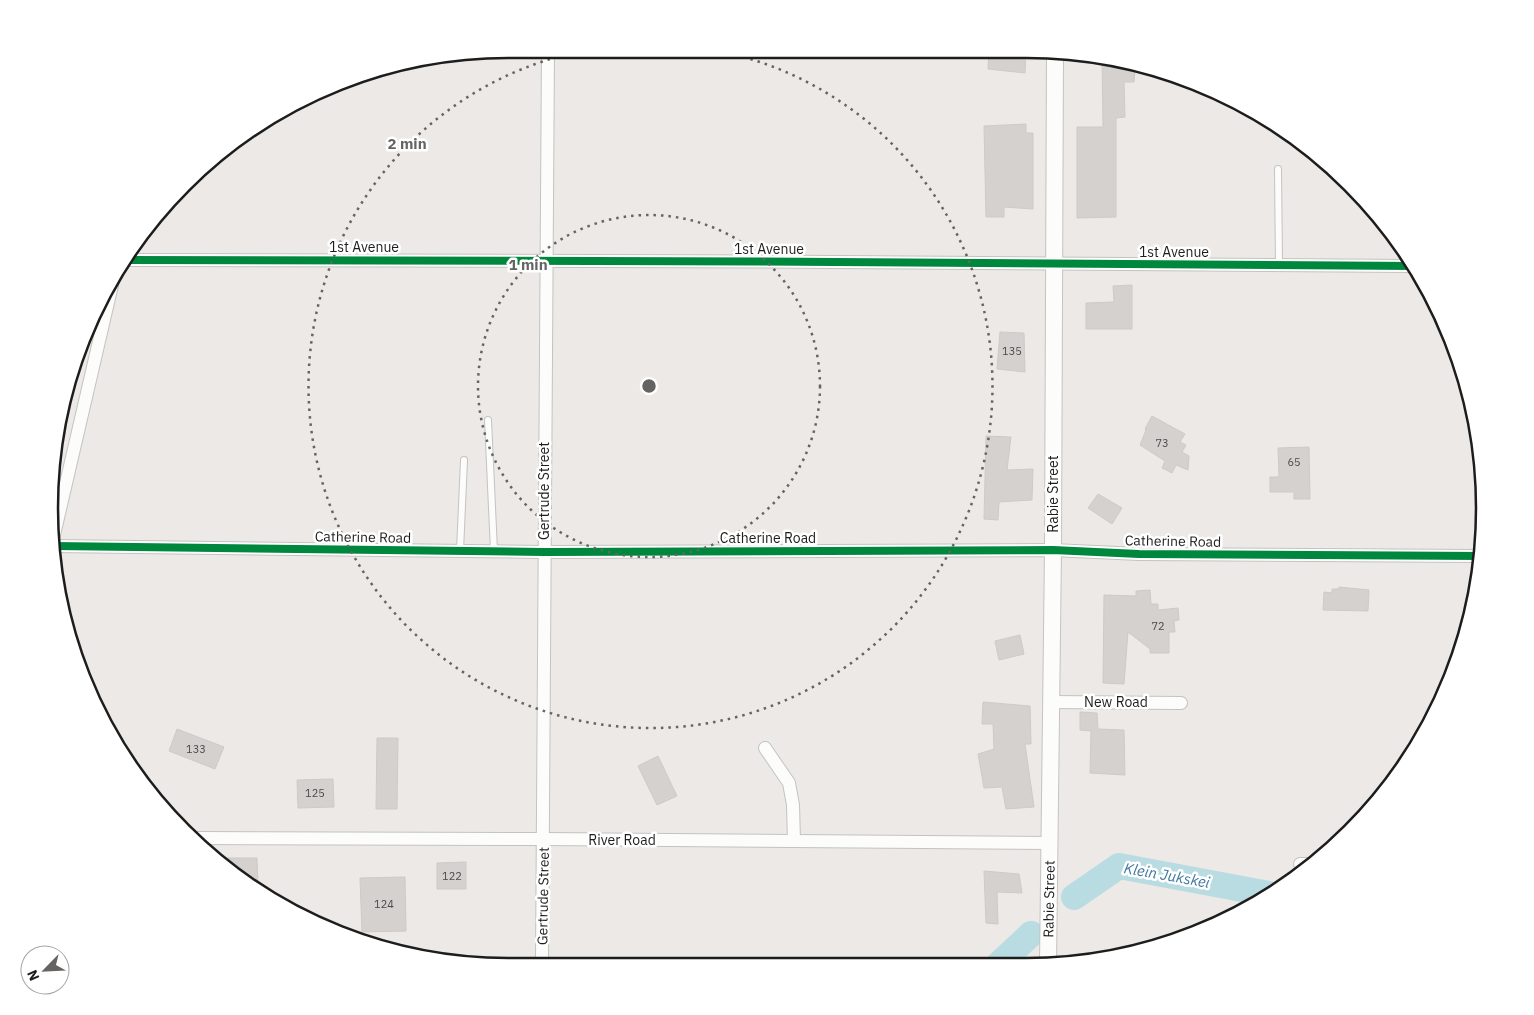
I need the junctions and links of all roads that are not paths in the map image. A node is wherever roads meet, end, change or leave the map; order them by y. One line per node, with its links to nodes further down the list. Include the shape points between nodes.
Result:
1 (548, 57): 5 (street, Gertrude Street)
2 (1055, 58): 6 (street, Rabie Street)
3 (1278, 169): 7 (lane)
4 (131, 260): 5 (street, 1st Avenue)
5 (546, 260): 6 (street, 1st Avenue); 17 (street, Gertrude Street)
6 (1054, 264): 7 (street, 1st Avenue); 14 (street, Rabie Street)
7 (1279, 265): 8 (street, 1st Avenue)
8 (1406, 266)
9 (109, 299): 12 (street)
10 (488, 420): 16 (lane)
11 (464, 460): 15 (lane)
12 (58, 518)
13 (59, 546): 15 (street, Catherine Road)
14 (1053, 550): 17 (street, Catherine Road); 18 (street, Catherine Road, via 1139,554); 19 (street, Rabie Street)
15 (460, 551): 16 (street, Catherine Road)
16 (494, 551): 17 (street, Catherine Road)
17 (544, 552): 23 (street, Gertrude Street)
18 (1474, 556)
19 (1050, 702): 20 (street, New Road); 25 (street, Rabie Street)
20 (1181, 703)
21 (765, 748): 24 (street, via 789,783 794,805)
22 (202, 838): 23 (street, River Road)
23 (544, 839): 24 (street, River Road); 27 (street, Gertrude Street)
24 (794, 841): 25 (street, River Road)
25 (1050, 843): 26 (street, Rabie Street)
26 (1048, 957)
27 (542, 958)

